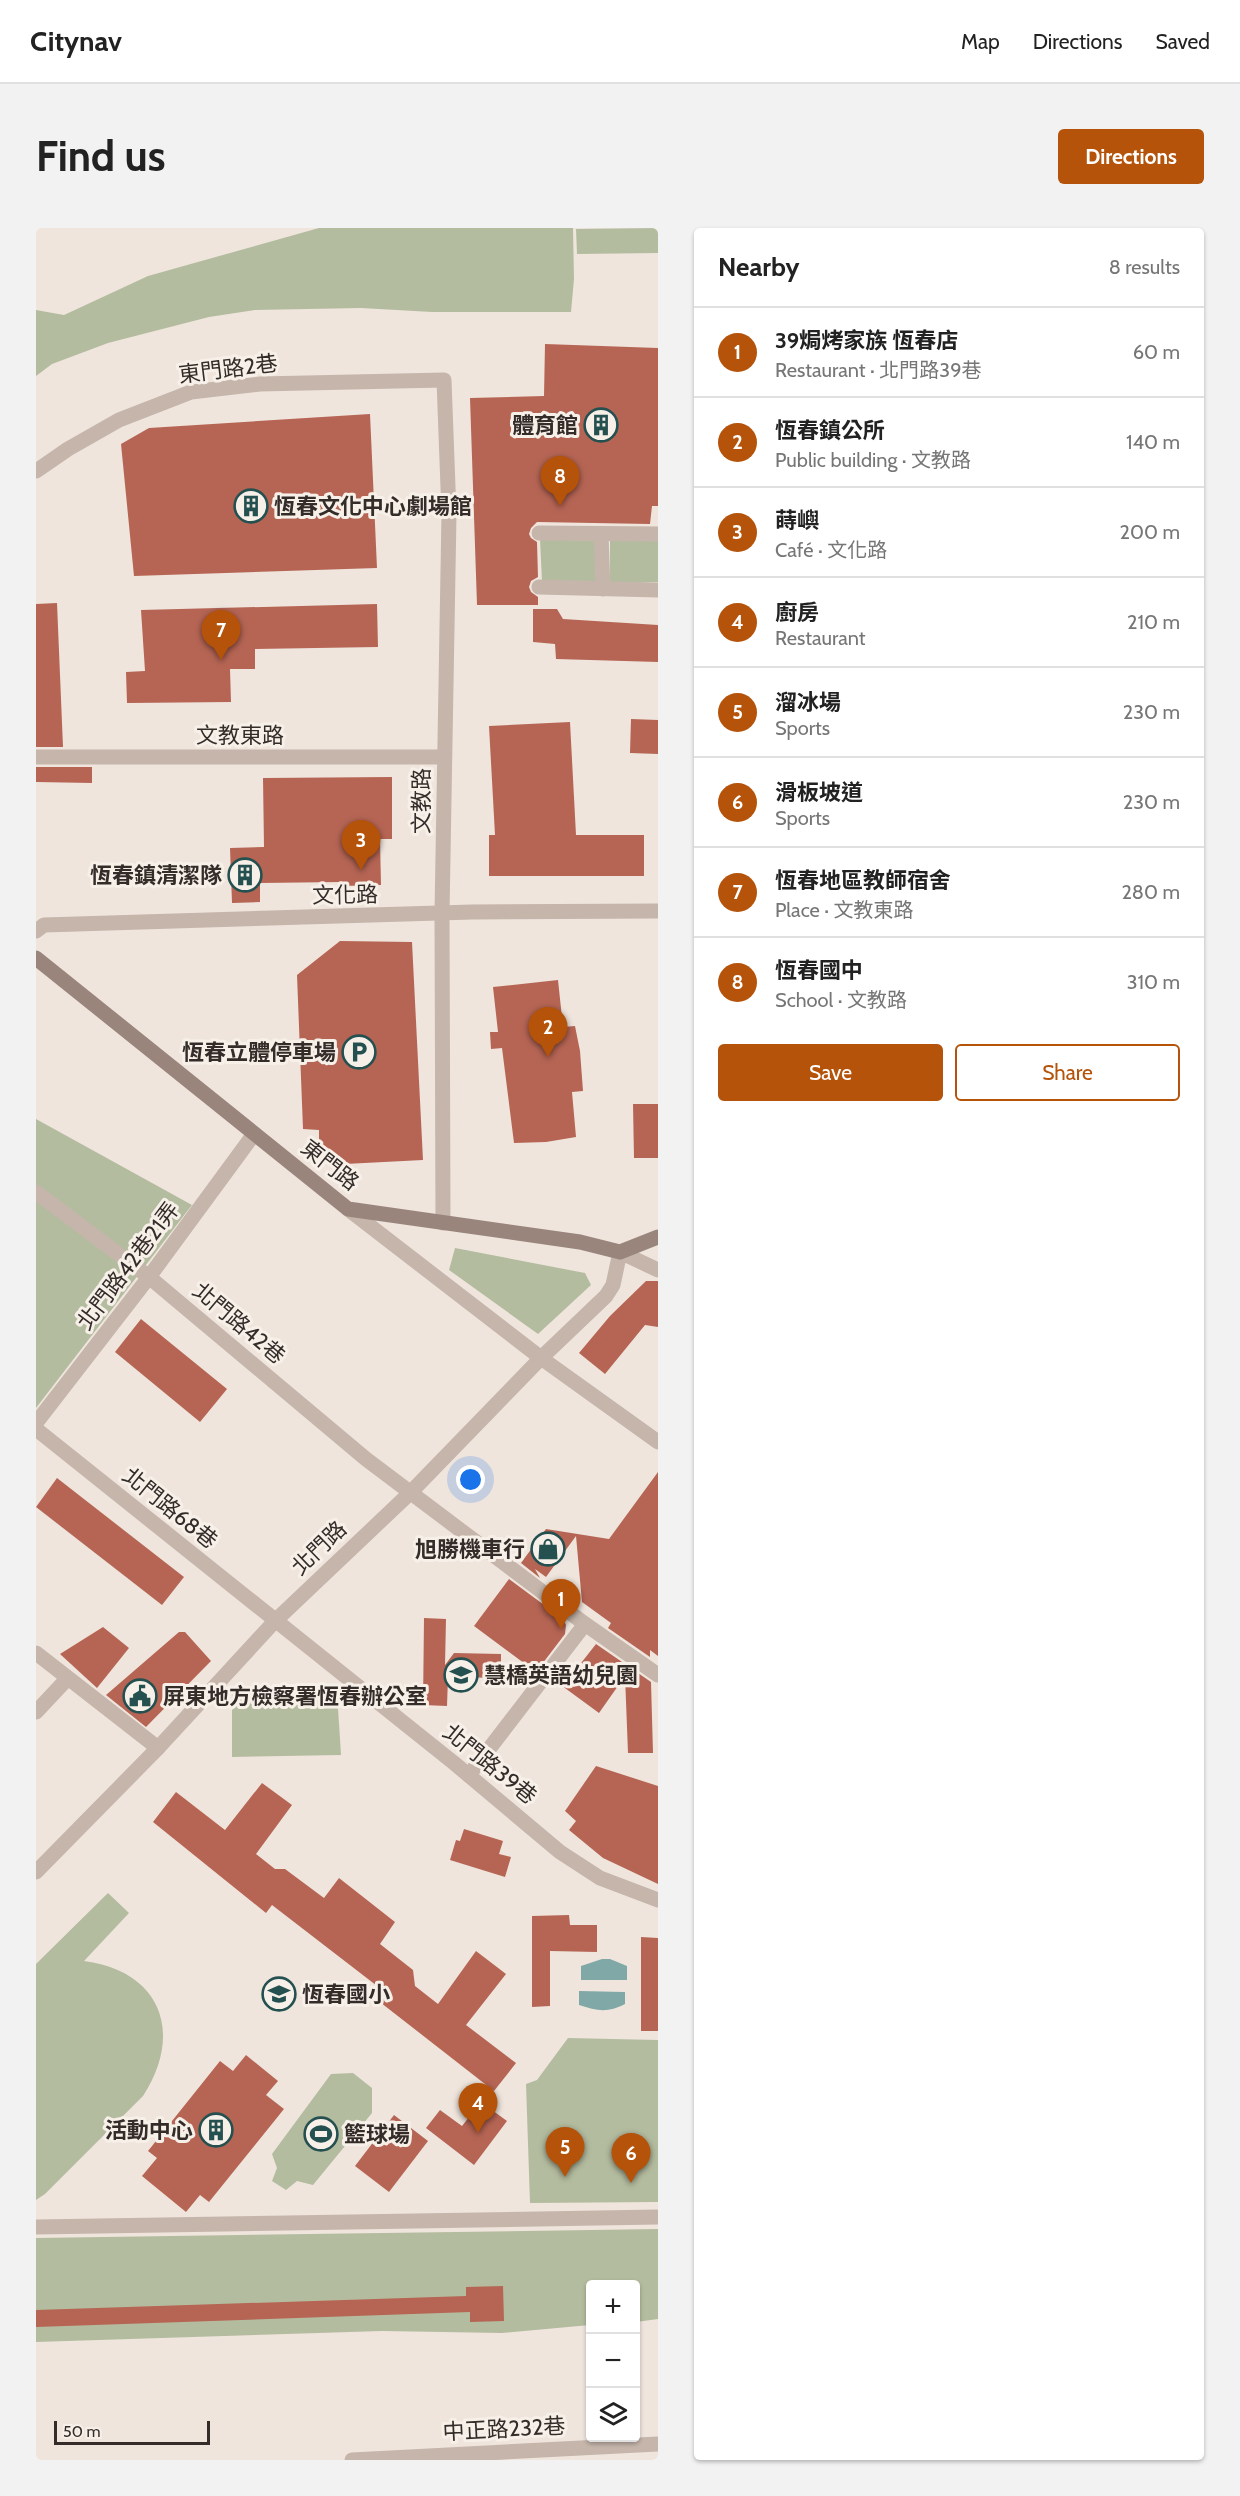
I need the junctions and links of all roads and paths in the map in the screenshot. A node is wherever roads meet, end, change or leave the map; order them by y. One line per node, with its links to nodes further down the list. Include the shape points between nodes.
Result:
1 (444, 380): 2 (street, 東門路2巷, via 260,384 191,392 119,420); 10 (street, 文教路, via 449,514)
2 (36, 471)
3 (539, 533): 4 (street)
4 (601, 534): 5 (street); 7 (street)
5 (658, 534)
6 (539, 587): 7 (street)
7 (603, 589): 8 (street)
8 (658, 590)
9 (36, 757): 10 (street, 文教東路)
10 (444, 757): 12 (street, 文教路)
11 (658, 911): 12 (street, 文化路)
12 (442, 914): 13 (street, 文化路, via 44,925); 18 (street, 文教路)
13 (36, 931)
14 (36, 958): 15 (main road, 東門路)
15 (254, 1134): 17 (main road, 東門路); 22 (street, 北門路42巷21弄)
16 (36, 1192): 22 (street, 北門路42巷)
17 (348, 1209): 18 (main road, 東門路); 23 (street)
18 (443, 1223): 20 (main road, 東門路, via 580,1242)
19 (658, 1237): 20 (main road)
20 (620, 1252): 21 (street, 東門路); 23 (street, 北門路, via 613,1285 606,1296)
21 (658, 1270)
22 (149, 1277): 24 (street, 北門路42巷21弄); 27 (street, 北門路42巷)
23 (541, 1358): 26 (street); 27 (street, 北門路)
24 (36, 1423)
25 (36, 1429): 28 (street, 北門路68巷)
26 (658, 1442)
27 (410, 1493): 28 (street, 北門路); 29 (street)
28 (275, 1621): 34 (street, 北門路); 35 (street, 北門路39巷)
29 (585, 1624): 31 (street); 35 (street)
30 (36, 1653): 32 (street)
31 (658, 1675)
32 (67, 1679): 33 (street); 34 (street)
33 (36, 1712)
34 (158, 1748): 36 (street, 北門路)
35 (469, 1775): 37 (street, 北門路39巷, via 560,1852 600,1878)
36 (36, 1872)
37 (658, 1900)
38 (658, 2217): 39 (street)
39 (36, 2228)
40 (658, 2444): 41 (street, 中正路232巷)
41 (352, 2460)

